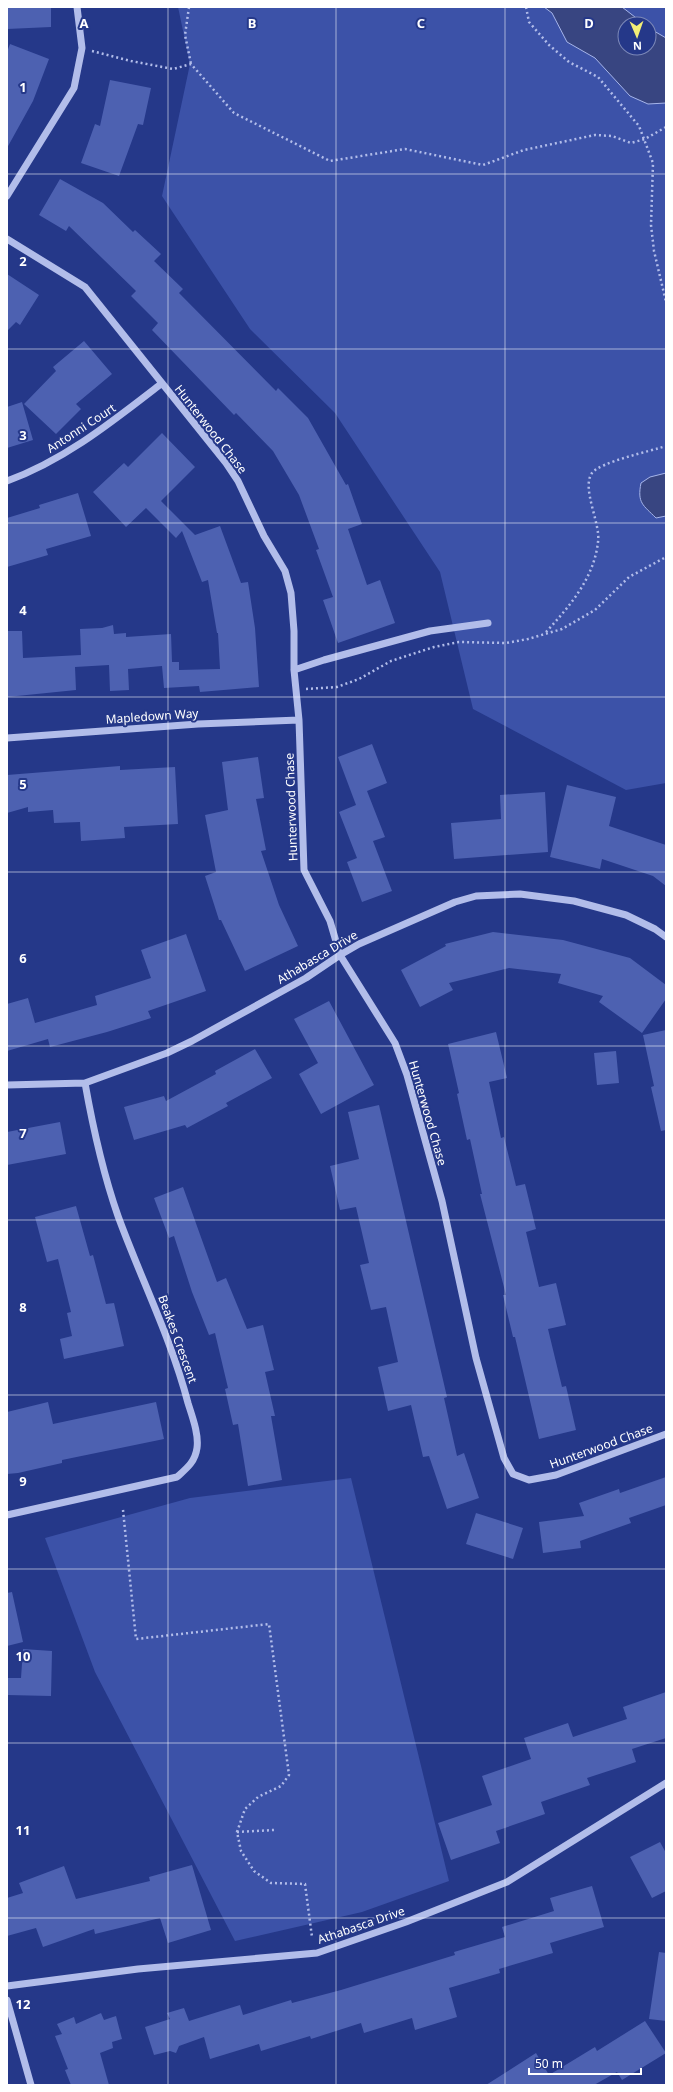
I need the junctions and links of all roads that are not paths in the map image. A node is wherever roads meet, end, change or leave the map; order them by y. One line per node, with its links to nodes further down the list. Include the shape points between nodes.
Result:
1 (77, 7): 2 (street, via 82,48 74,88)
2 (7, 196)
3 (7, 239): 4 (street, Hunterwood Chase, via 85,287)
4 (161, 384): 5 (street, Antonni Court, via 102,430 32,472); 7 (street, Hunterwood Chase, via 230,469 285,571 291,593)
5 (7, 481)
6 (488, 623): 7 (street, via 430,631)
7 (294, 670): 8 (street, Hunterwood Chase)
8 (299, 720): 9 (street, Mapledown Way, via 198,724); 11 (street, Hunterwood Chase, via 304,870 330,921)
9 (7, 738)
10 (666, 937): 11 (street, Athabasca Drive, via 626,915 574,902 520,894 476,896 454,902)
11 (340, 954): 12 (street, Athabasca Drive, via 306,978 192,1042); 14 (street, Hunterwood Chase, via 395,1043 407,1075 442,1200 478,1365 504,1458 513,1474 529,1480 556,1475)
12 (85, 1083): 13 (street, Athabasca Drive); 15 (street, Beakes Crescent, via 107,1182 178,1365 194,1425 197,1447 192,1465 177,1477)
13 (7, 1085)
14 (666, 1434)
15 (7, 1515)
16 (666, 1784): 17 (street, Athabasca Drive, via 507,1882 406,1922 317,1952 145,1968)
17 (7, 1986)
18 (7, 2000): 19 (street)
19 (31, 2085)

